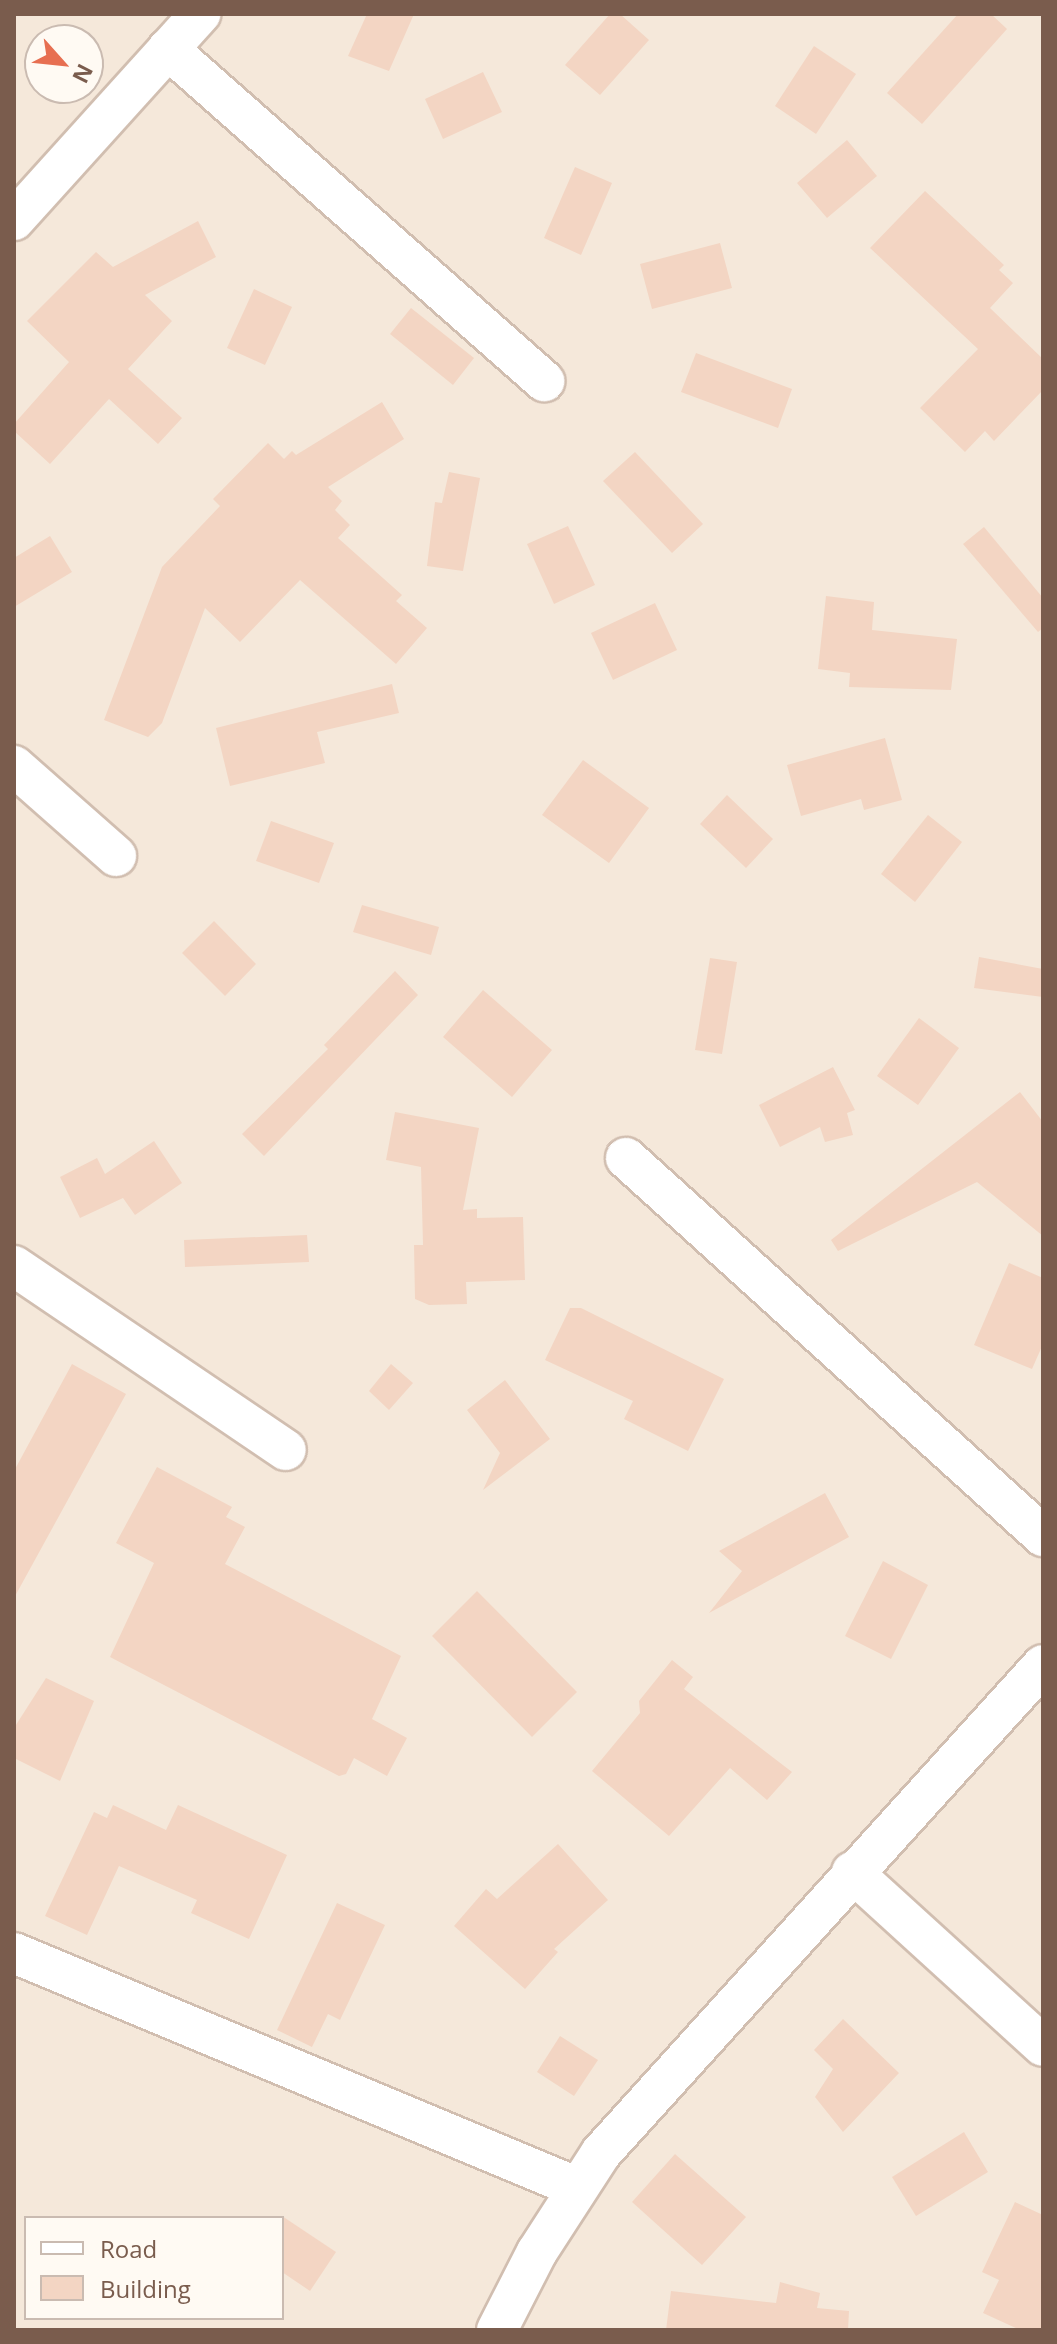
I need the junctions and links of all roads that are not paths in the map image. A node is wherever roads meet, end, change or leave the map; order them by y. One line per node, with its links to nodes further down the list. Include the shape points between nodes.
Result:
1 (200, 14): 2 (street)
2 (168, 49): 3 (street); 4 (street)
3 (14, 220)
4 (544, 381)
5 (14, 766): 6 (street)
6 (116, 856)
7 (626, 1158): 10 (street)
8 (14, 1266): 9 (street)
9 (286, 1450)
10 (1043, 1536)
11 (1043, 1665): 12 (street)
12 (852, 1872): 14 (street); 15 (street)
13 (14, 1953): 15 (street)
14 (1043, 2046)
15 (576, 2187): 16 (street)
16 (497, 2330)

